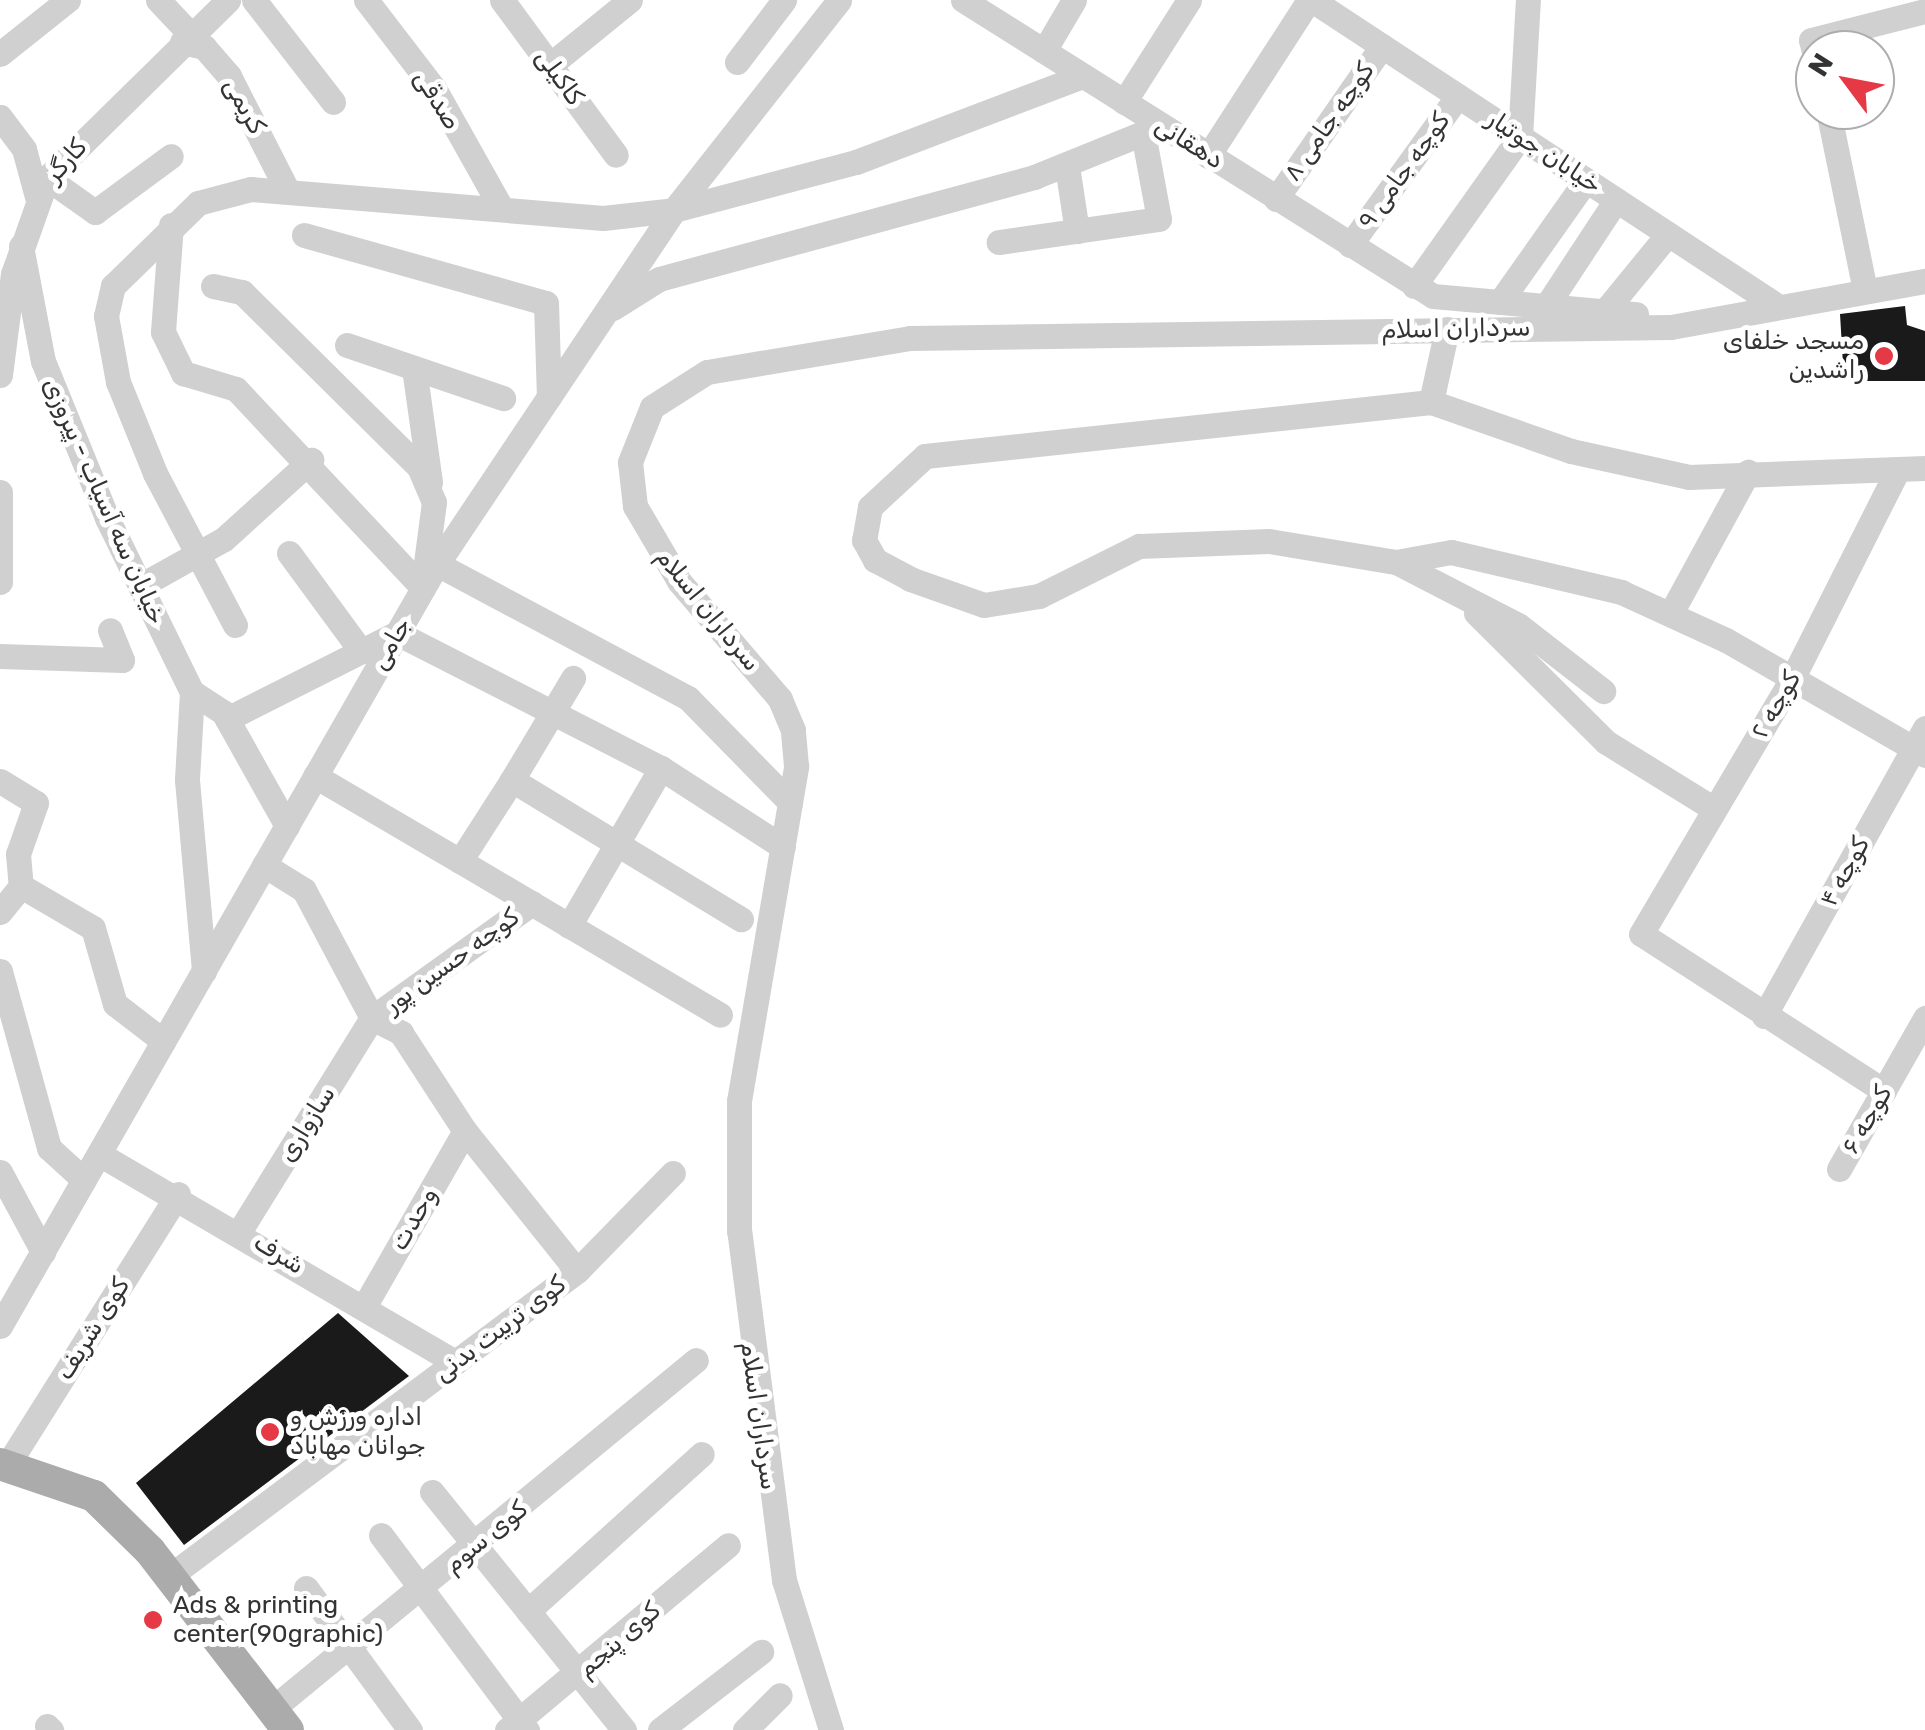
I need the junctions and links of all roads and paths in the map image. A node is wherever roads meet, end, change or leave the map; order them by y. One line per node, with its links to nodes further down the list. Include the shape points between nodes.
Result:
1 (68, 0): 20 (street)
2 (158, 0): 17 (street, کریمی)
3 (228, 0): 17 (street, کارگر)
4 (254, 0): 25 (street)
5 (366, 0): 40 (street, صدقی, via 435,90)
6 (502, 0): 22 (street, کاکیلی)
7 (630, 0): 22 (street)
8 (784, 0): 21 (street)
9 (839, 0): 41 (street, جامی)
10 (1074, 0): 19 (street)
11 (1190, 0): 26 (street)
12 (1310, 0): 18 (street, خیابان جوتیار); 33 (street)
13 (1528, 0): 30 (street)
14 (975, 3): 19 (street, دهقانی)
15 (1925, 11): 16 (street)
16 (1850, 30)
17 (186, 38): 36 (street, کارگر); 37 (street, کریمی, via 204,47 229,76)
18 (1382, 46): 24 (street, خیابان جوتیار); 38 (street, کوچه جامی ۸)
19 (1044, 51): 23 (street, دهقانی)
20 (0, 54)
21 (737, 62)
22 (550, 65): 31 (street, کاکیلی)
23 (1082, 76): 26 (street, دهقانی); 41 (street, via 856,162)
24 (1458, 96): 30 (street, خیابان جوتیار); 47 (street, کوچه جامی ۹)
25 (332, 102)
26 (1124, 102): 28 (street, دهقانی)
27 (1, 120): 36 (street, via 24,148)
28 (1150, 128): 33 (street, دهقانی); 34 (street); 43 (street, via 1159,219)
29 (1832, 130): 52 (street)
30 (1520, 137): 35 (street, خیابان جوتیار); 51 (street)
31 (616, 155)
32 (171, 156): 36 (street, via 95,212)
33 (1208, 156): 38 (street, دهقانی)
34 (1067, 166): 43 (street); 57 (street, via 659,279)
35 (1586, 180): 39 (street, خیابان جوتیار); 53 (street)
36 (42, 188): 48 (street, کارگر)
37 (286, 190): 40 (street); 42 (street, via 198,203)
38 (1276, 198): 47 (street, دهقانی)
39 (1616, 200): 44 (street, خیابان جوتیار); 54 (street)
40 (500, 206): 41 (street, via 602,218)
41 (674, 210): 57 (street, جامی)
42 (171, 226): 66 (street, via 162,302 173,357 200,382 236,388); 73 (street, via 113,286 106,316 118,382)
43 (1077, 231): 46 (street)
44 (1668, 234): 55 (street, خیابان جوتیار); 56 (street)
45 (304, 236): 63 (street, via 546,303)
46 (999, 242)
47 (1350, 245): 51 (street, دهقانی)
48 (21, 246): 62 (street, کارگر); 77 (street, خیابان سه آسیاب - پیروزی, via 43,361)
49 (1925, 281): 52 (street, سرداران اسلام)
50 (213, 286): 70 (street, via 242,292)
51 (1414, 286): 53 (street)
52 (1865, 290): 55 (street, سرداران اسلام)
53 (1500, 302): 54 (street)
54 (1550, 302): 56 (street)
55 (1776, 304): 58 (street, سرداران اسلام)
56 (1606, 310): 58 (street)
57 (606, 312): 63 (street, جامی)
58 (1701, 320): 59 (street, سرداران اسلام)
59 (1447, 329): 65 (street); 97 (street, سرداران اسلام, via 910,338 756,360 666,393 634,443 636,506 679,580 780,699 793,730)
60 (347, 345): 61 (street)
61 (414, 368): 64 (street); 70 (street)
62 (0, 375)
63 (549, 397): 75 (street, جامی)
64 (503, 398)
65 (1430, 402): 69 (street, via 1571,451 1689,477); 74 (street, via 924,456 870,507 864,540 875,560 984,605 1039,596 1139,546 1269,540)
66 (307, 464): 73 (street); 78 (street)
67 (1925, 468): 68 (street)
68 (1898, 469): 69 (street); 87 (street, کوچه ۲)
69 (1748, 472): 80 (street)
70 (430, 482): 78 (street)
71 (0, 492): 76 (street)
72 (289, 553): 84 (street)
73 (199, 554): 77 (street); 81 (street)
74 (1396, 562): 79 (street); 80 (street, via 1451,552 1488,558)
75 (437, 564): 78 (street, جامی); 97 (street, via 688,698)
76 (0, 582)
77 (140, 586): 89 (street, خیابان سه آسیاب - پیروزی)
78 (423, 588): 83 (street, جامی)
79 (1454, 593): 88 (street, via 1568,656); 98 (street, via 1606,742)
80 (1671, 614): 87 (street)
81 (234, 625)
82 (110, 630): 85 (street, via 122,660)
83 (397, 633): 84 (street); 90 (street); 94 (street, جامی)
84 (361, 651): 91 (street)
85 (0, 656)
86 (573, 678): 90 (street)
87 (1792, 679): 92 (street); 98 (street, کوچه ۲)
88 (1604, 691)
89 (192, 692): 91 (street, خیابان سه آسیاب - پیروزی); 110 (street, خیابان سه آسیاب - پیروزی, via 187,780)
90 (556, 708): 93 (street); 95 (street)
91 (227, 719): 99 (street, خیابان سه آسیاب - پیروزی)
92 (1921, 744): 112 (street, کوچه ۴)
93 (661, 768): 100 (street); 101 (street)
94 (316, 776): 99 (street, جامی); 102 (street, کوچه حسین پور)
95 (512, 780): 100 (street); 102 (street)
96 (0, 781): 104 (street, via 36,803 18,854)
97 (790, 802): 101 (street, سرداران اسلام)
98 (1714, 809): 112 (street, کوچه ۲, via 1641,934)
99 (287, 826): 103 (street, جامی)
100 (616, 845): 107 (street); 108 (street)
101 (783, 847): 151 (street, سرداران اسلام, via 739,1101 738,1231 784,1580)
102 (460, 861): 105 (street, کوچه حسین پور)
103 (264, 865): 110 (street, جامی); 113 (street, via 304,890)
104 (21, 886): 106 (street); 115 (street, via 93,928 115,1004)
105 (532, 902): 108 (street, کوچه حسین پور); 113 (street, کوچه حسین پور)
106 (0, 912)
107 (740, 919)
108 (569, 926): 111 (street, کوچه حسین پور)
109 (0, 971): 122 (street, via 49,1148)
110 (204, 971): 115 (street, جامی)
111 (720, 1015)
112 (1764, 1016): 116 (street)
113 (372, 1018): 117 (street, via 400,1033); 124 (street, سازواری)
114 (1925, 1018): 116 (street, کوچه ۶)
115 (163, 1041): 118 (street, جامی)
116 (1884, 1091): 119 (street, کوچه ۶)
117 (465, 1131): 126 (street); 127 (street, وحدت)
118 (99, 1154): 122 (street, جامی); 123 (street, شرف)
119 (1839, 1169)
120 (0, 1172): 125 (street)
121 (672, 1173): 126 (street, کوی تربیت بدنی)
122 (84, 1180): 125 (street, جامی)
123 (178, 1194): 124 (street, شرف); 132 (street, کوی شریف)
124 (241, 1230): 127 (street, شرف)
125 (43, 1252): 128 (street, جامی)
126 (578, 1270): 130 (street, کوی تربیت بدنی)
127 (364, 1308): 130 (street, شرف)
128 (0, 1326)
129 (696, 1360): 136 (street, کوی سوم)
130 (456, 1362): 137 (street, کوی تربیت بدنی)
131 (702, 1454): 140 (street)
132 (4, 1464): 137 (main road, via 94,1496)
133 (432, 1492): 136 (street)
134 (382, 1535): 139 (street)
135 (728, 1546): 143 (street, کوی پنجم)
136 (476, 1548): 139 (street, کوی سوم); 140 (street)
137 (170, 1576): 145 (main road)
138 (306, 1588): 141 (street)
139 (422, 1589): 141 (street, کوی سوم); 146 (street)
140 (528, 1612): 143 (street)
141 (350, 1648): 145 (street, کوی سوم); 147 (street)
142 (761, 1652): 149 (street)
143 (580, 1675): 146 (street, کوی پنجم); 148 (street)
144 (780, 1695): 150 (street)
145 (280, 1720)
146 (518, 1727)
147 (410, 1730)
148 (624, 1730)
149 (660, 1730)
150 (746, 1730)
151 (831, 1730)

